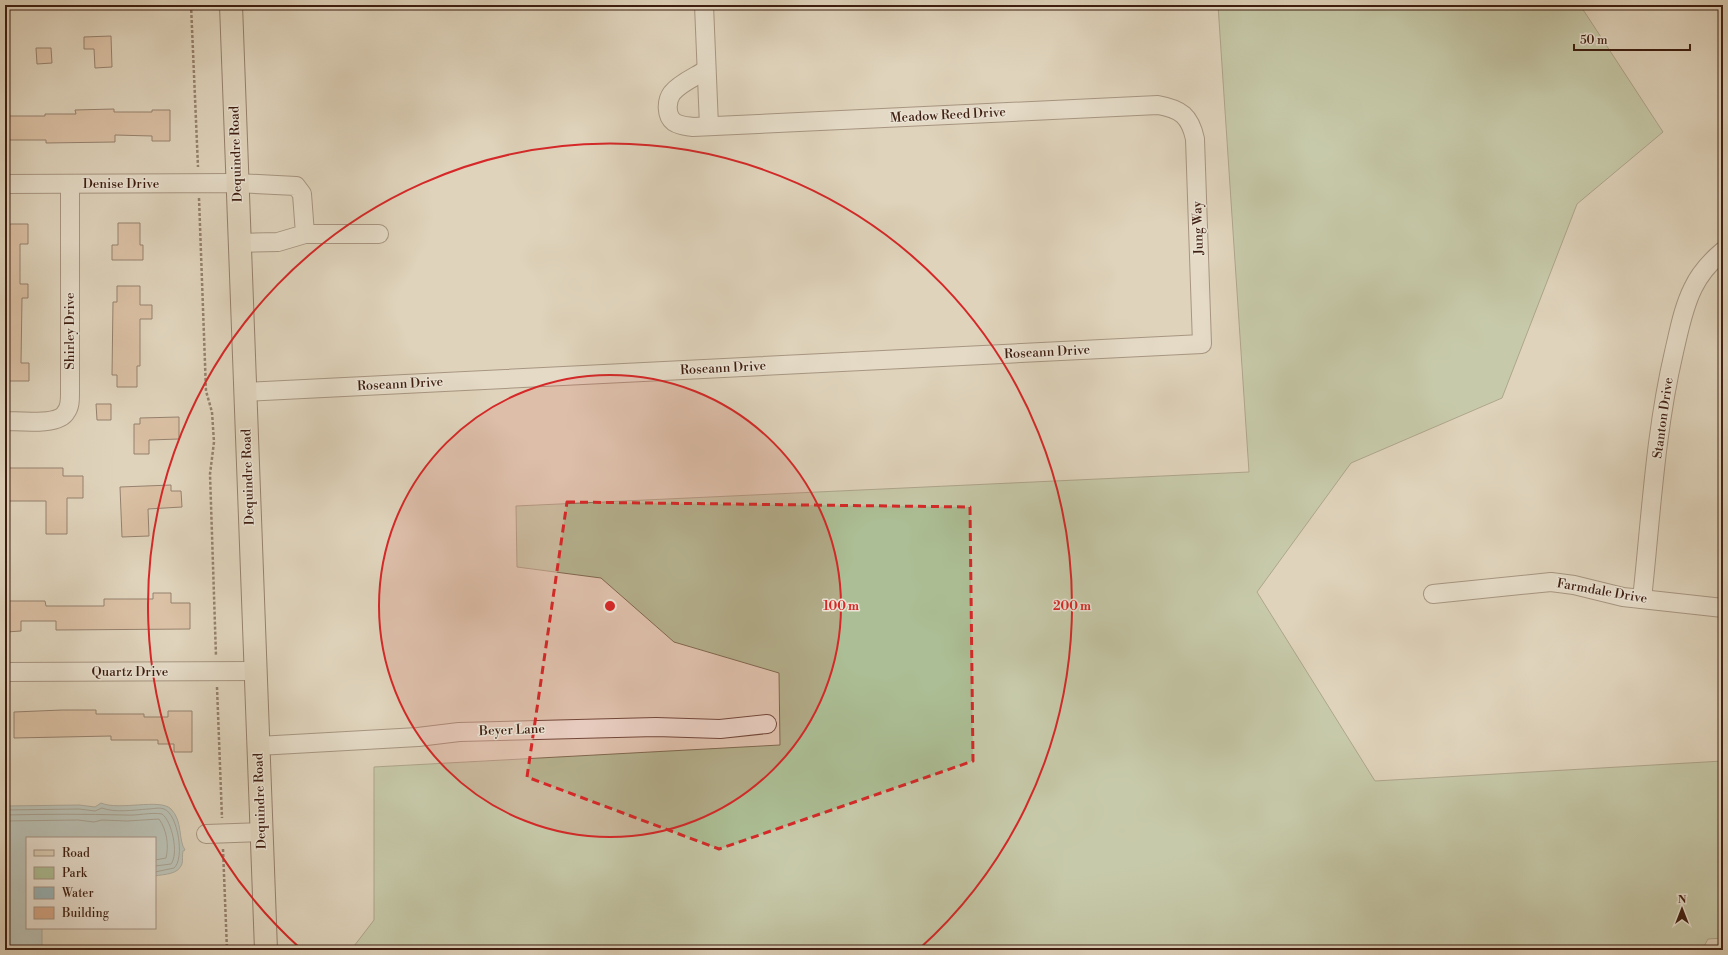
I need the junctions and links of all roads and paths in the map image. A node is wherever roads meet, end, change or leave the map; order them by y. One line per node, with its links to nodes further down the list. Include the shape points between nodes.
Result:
1 (191, 5): 7 (path)
2 (231, 5): 8 (main road, Dequindre Road)
3 (704, 5): 4 (street)
4 (706, 70): 6 (street); 6 (street, Meadow Reed Drive, via 671,94 668,114 673,121 682,126)
5 (1185, 115): 6 (street, Meadow Reed Drive, via 1173,107 1158,105); 16 (street, Jung Way, via 1195,139)
6 (709, 126)
7 (198, 171)
8 (237, 183): 10 (street, Denise Drive); 12 (street, Denise Drive, via 296,186 302,194); 14 (main road, Dequindre Road)
9 (5, 184): 10 (street, Denise Drive)
10 (70, 184): 18 (street, Shirley Drive, via 68,408 66,414 55,420)
11 (199, 196): 22 (path, via 206,391 212,412 214,442 210,474)
12 (304, 234): 13 (street); 14 (street, via 278,242)
13 (379, 234)
14 (239, 243): 17 (main road, Dequindre Road)
15 (1723, 251): 20 (street, Stanton Drive, via 1705,268 1692,289 1678,334 1665,391)
16 (1202, 344): 17 (street, Roseann Drive)
17 (245, 392): 23 (main road, Dequindre Road)
18 (5, 421)
19 (1433, 594): 20 (street, Farmdale Drive, via 1551,582)
20 (1642, 599): 21 (street, Farmdale Drive)
21 (1723, 608)
22 (216, 659)
23 (255, 671): 24 (street, Quartz Drive); 26 (main road, Dequindre Road)
24 (5, 672)
25 (767, 724): 26 (street, Beyer Lane, via 720,729 656,727 459,732 418,737)
26 (258, 746): 27 (main road, Dequindre Road)
27 (261, 832): 28 (street); 29 (main road, Dequindre Road)
28 (206, 834)
29 (266, 950)

